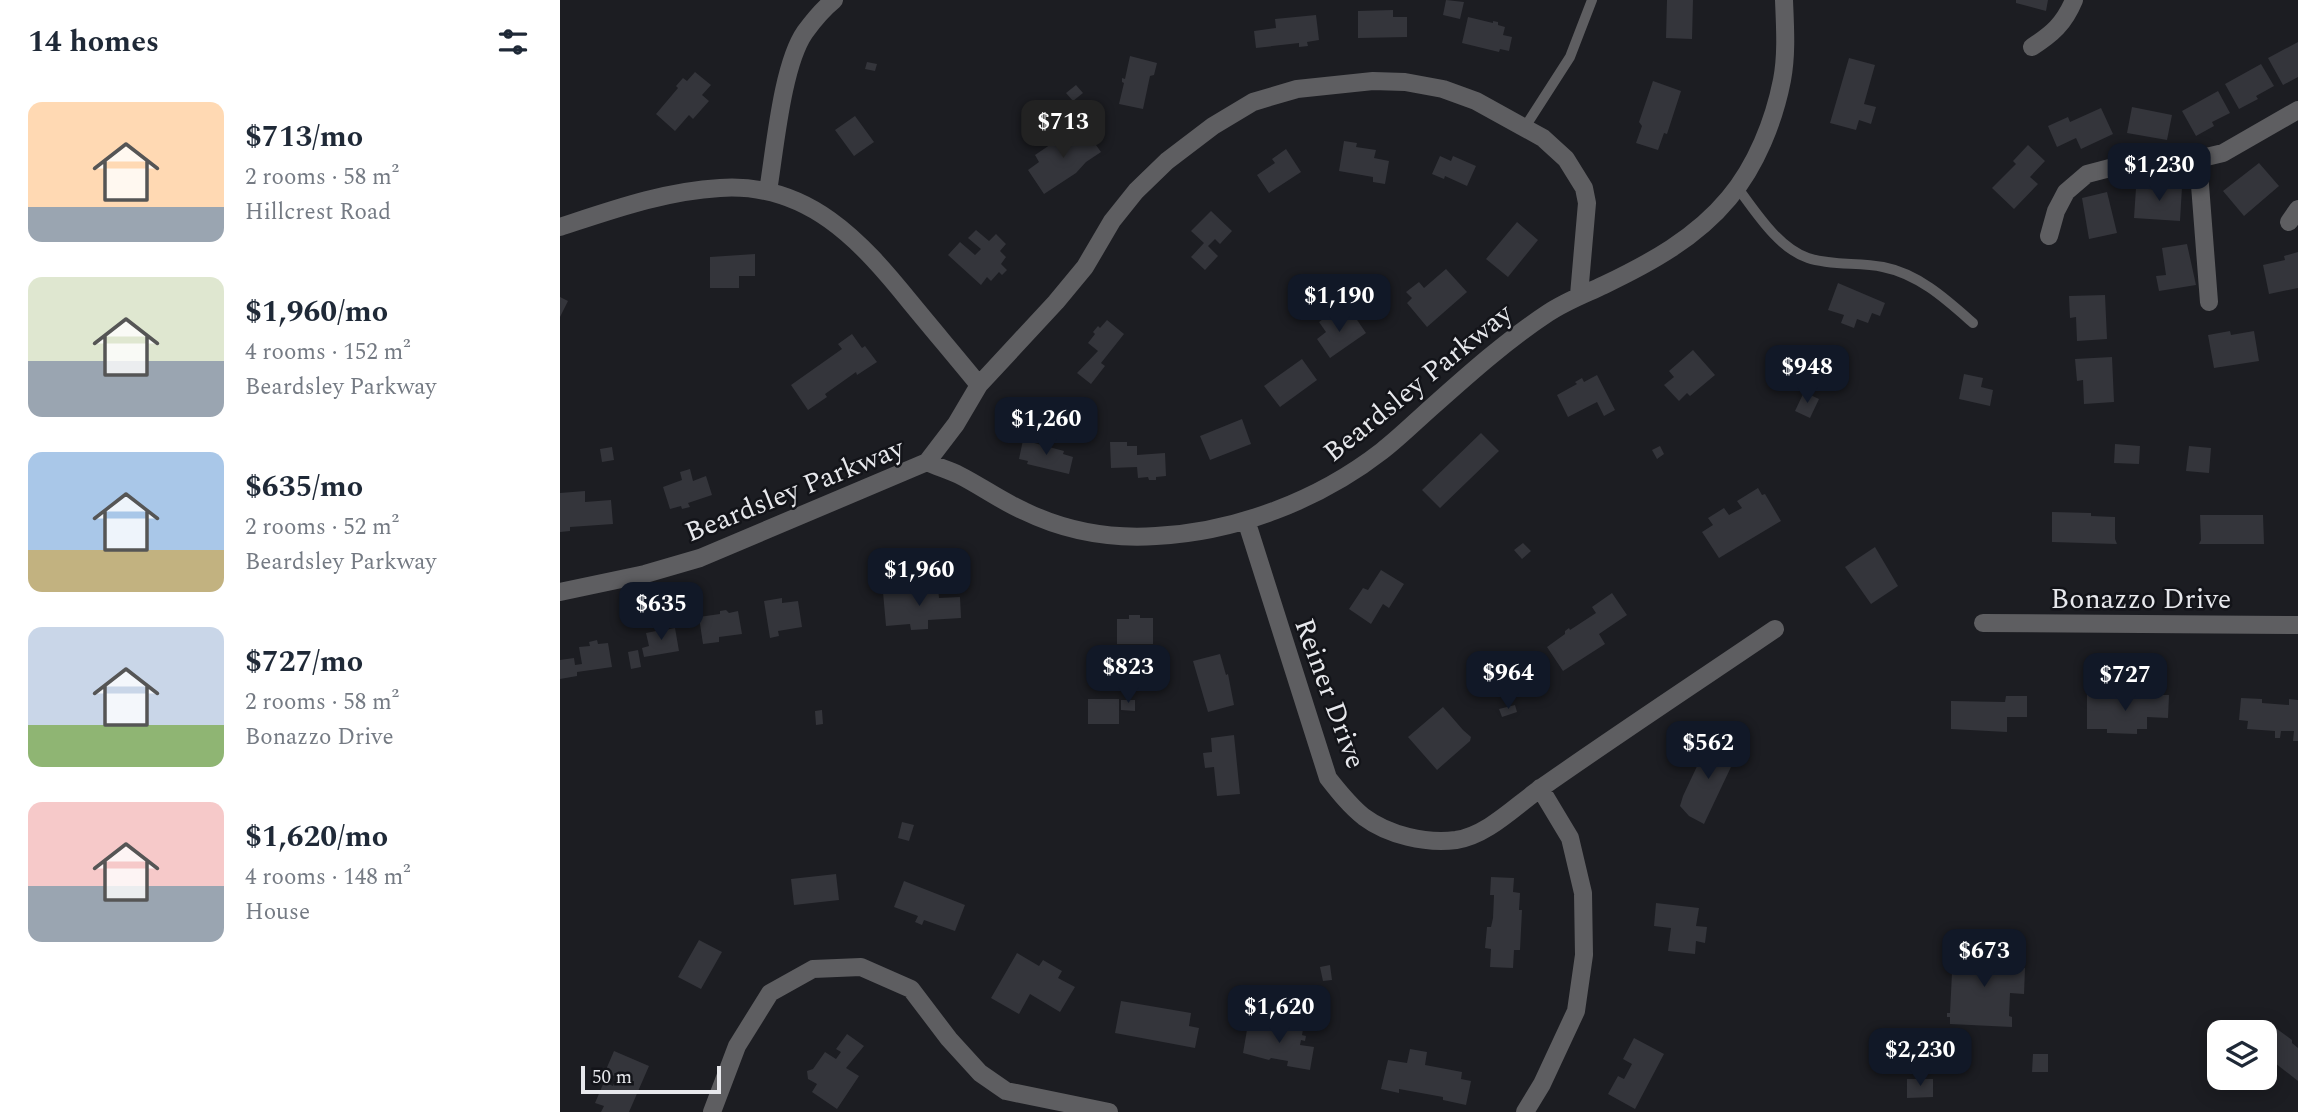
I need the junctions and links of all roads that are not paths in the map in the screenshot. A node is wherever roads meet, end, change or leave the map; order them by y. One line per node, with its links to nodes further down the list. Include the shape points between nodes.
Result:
1 (834, 0): 10 (street, via 804,34 794,56)
2 (1592, 0): 7 (lane, via 1570,57)
3 (1784, 0): 9 (street, Beardsley Parkway, via 1783,78 1773,116)
4 (2074, 0): 5 (street, via 2051,34)
5 (2032, 47)
6 (2298, 110): 8 (street, via 2223,153)
7 (1525, 127): 13 (street, via 1566,159 1584,188 1587,203); 16 (street, via 1476,101 1405,82 1297,89 1253,103 1213,126 1136,191 1077,275)
8 (2198, 159): 12 (street, via 2129,163 2087,174 2066,192); 14 (street)
9 (1737, 187): 13 (street, Beardsley Parkway, via 1690,236 1651,261); 15 (lane, via 1769,230 1807,258 1884,267 1918,280)
10 (768, 191): 11 (street, via 722,187 669,194); 16 (street, via 804,204 846,230)
11 (560, 227)
12 (2049, 236)
13 (1579, 295): 18 (street, Beardsley Parkway, via 1475,368 1354,472)
14 (2209, 302)
15 (1973, 323)
16 (979, 385): 17 (street)
17 (928, 462): 18 (street, Beardsley Parkway, via 1024,512 1085,532 1158,536); 19 (street, Beardsley Parkway, via 700,558)
18 (1246, 520): 23 (street, Reiner Drive, via 1320,757 1328,778 1348,802 1395,833 1453,840 1473,836)
19 (560, 592)
20 (1983, 624): 21 (street, Bonazzo Drive)
21 (2298, 625)
22 (1775, 629): 23 (street, Reiner Drive)
23 (1541, 788): 26 (street, via 1570,838 1583,893 1584,955 1576,1011)
24 (712, 1112): 25 (street, via 737,1046 770,993 813,969 861,967 911,989 980,1073 1006,1091)
25 (1109, 1112)
26 (1525, 1112)

